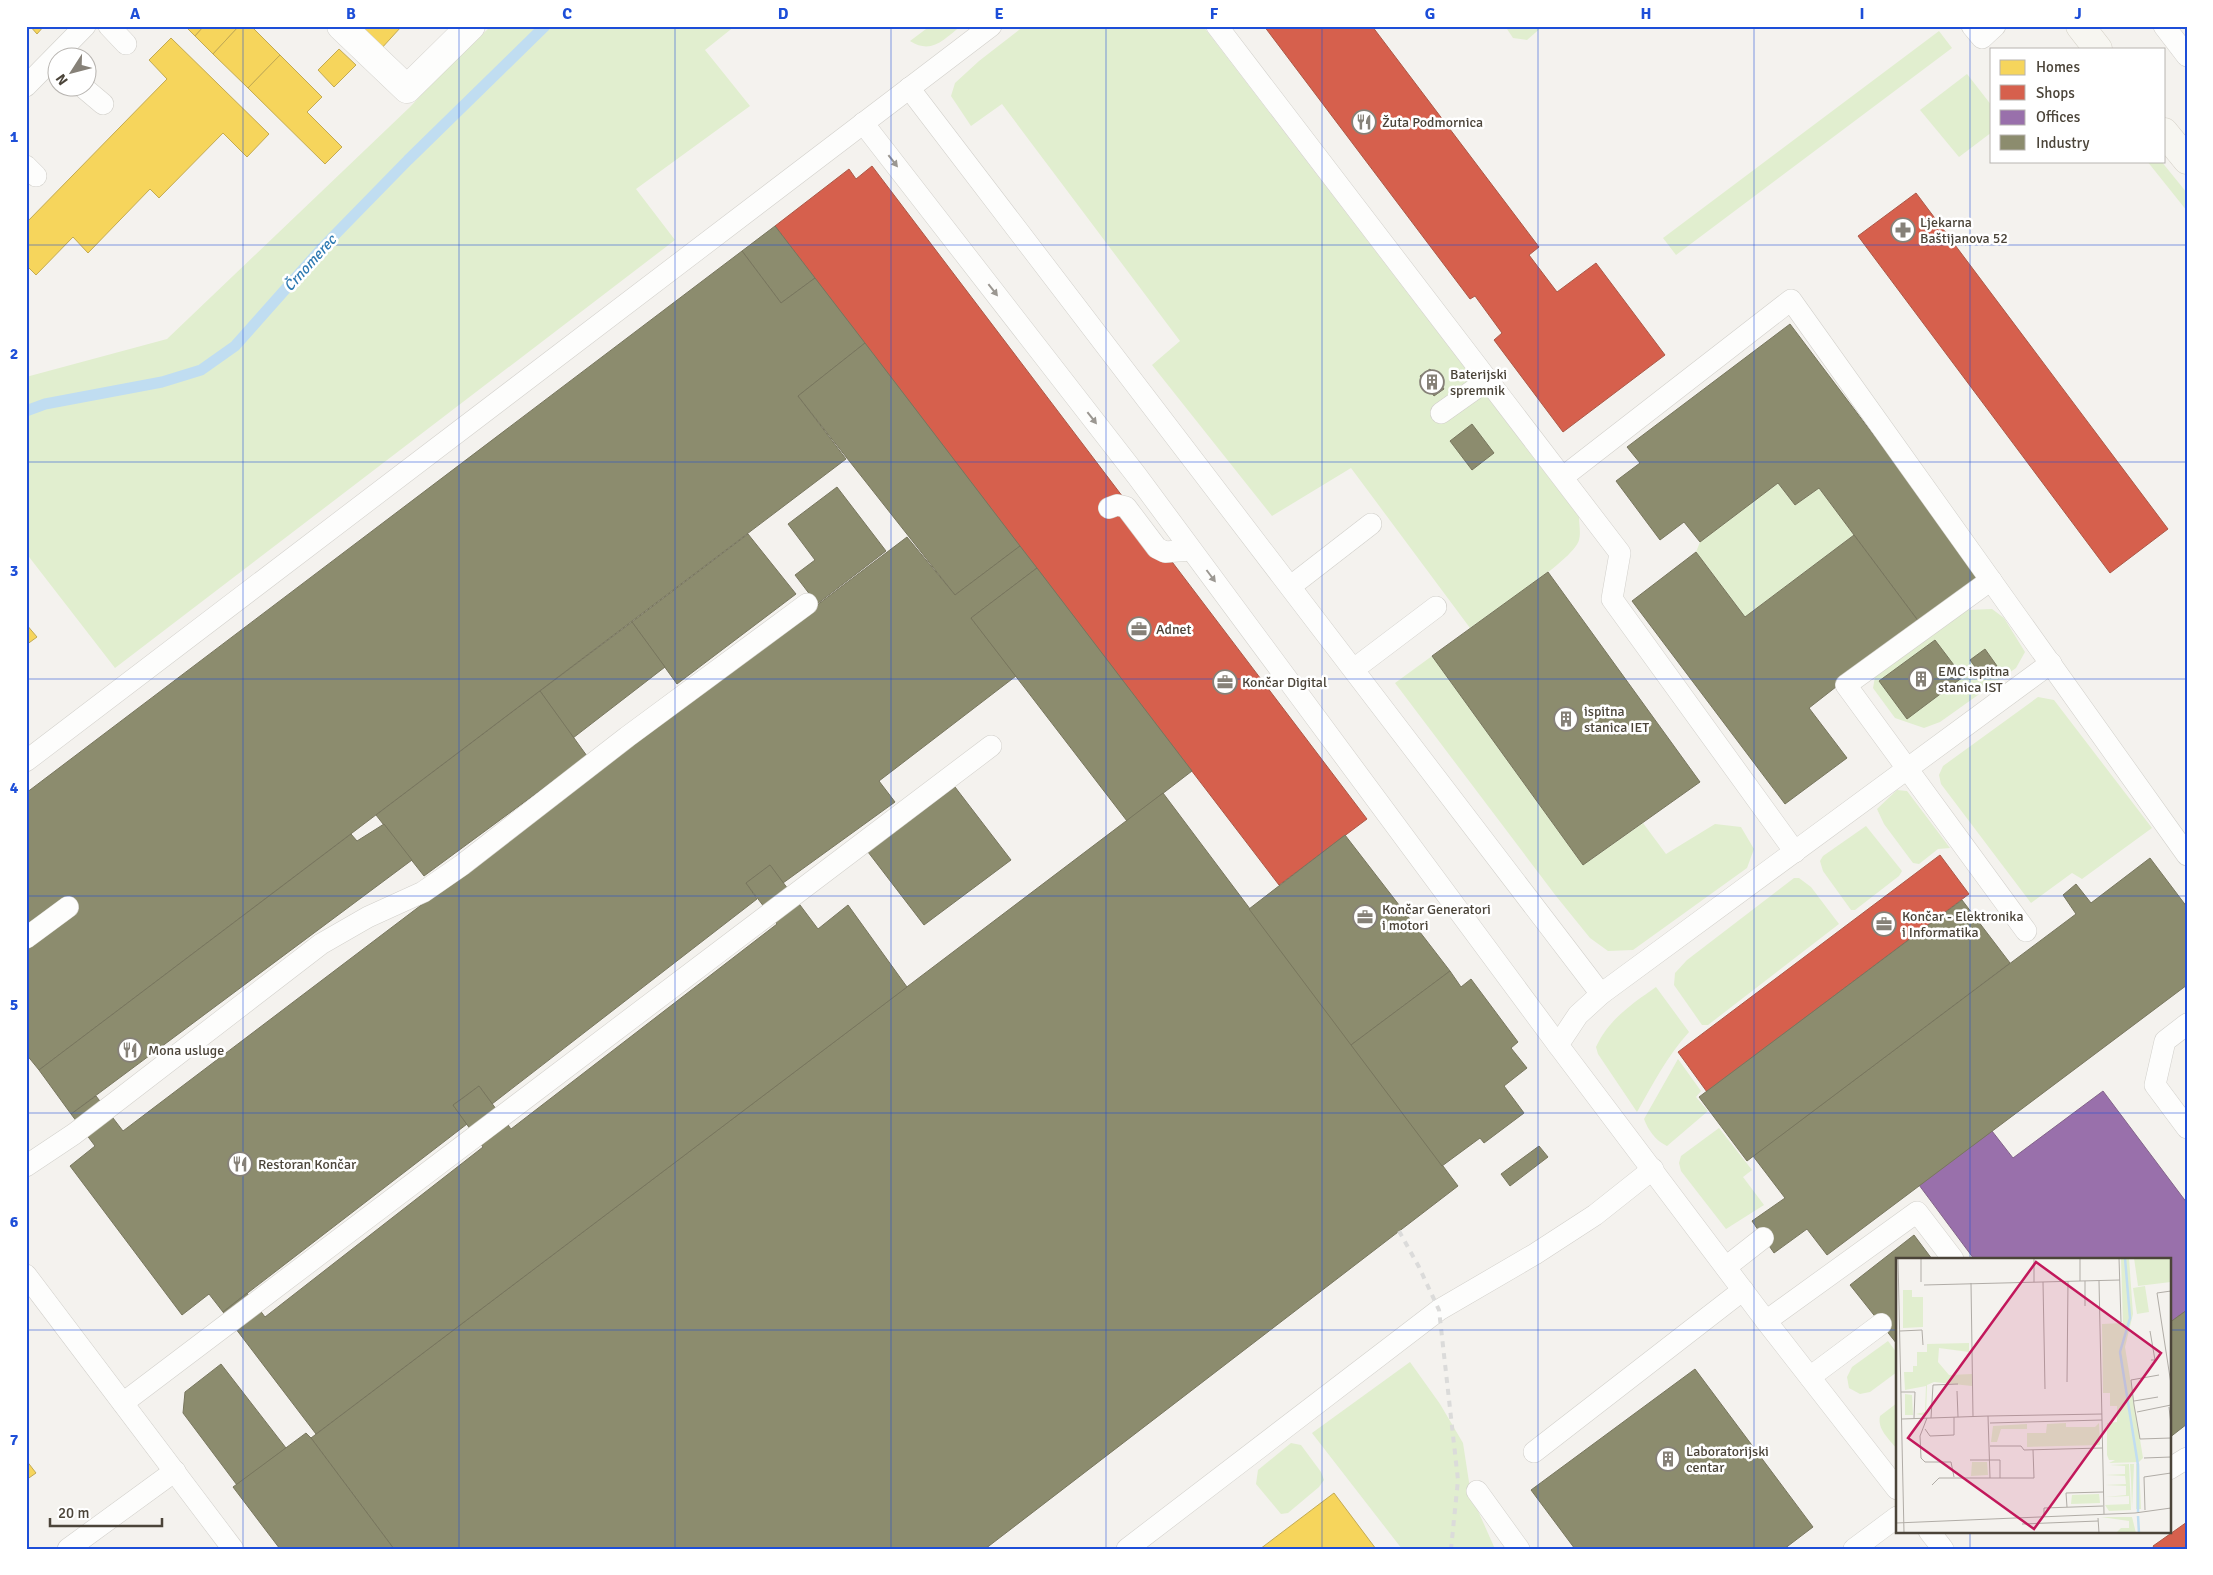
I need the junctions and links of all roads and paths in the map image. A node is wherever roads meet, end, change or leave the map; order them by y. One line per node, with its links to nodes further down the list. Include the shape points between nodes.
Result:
1 (85, 26): 12 (lane)
2 (109, 26): 11 (lane)
3 (341, 26): 4 (street, via 407,89)
4 (471, 26)
5 (991, 26): 17 (lane)
6 (1217, 26): 23 (lane)
7 (1972, 26): 8 (lane, via 1982,38)
8 (1995, 26)
9 (2080, 26): 13 (street)
10 (2164, 26): 14 (lane)
11 (126, 44)
12 (67, 48)
13 (2097, 48)
14 (2187, 56)
15 (48, 68): 16 (lane)
16 (26, 86)
17 (909, 88): 20 (lane); 30 (lane)
18 (96, 98): 19 (lane)
19 (103, 104)
20 (863, 123): 28 (lane, one-way to 28); 36 (lane)
21 (2166, 134): 22 (street)
22 (2187, 160)
23 (1489, 379): 24 (lane); 25 (lane)
24 (1441, 413)
25 (1563, 478): 29 (lane, via 1791,300); 38 (lane, via 1620,553 1612,599)
26 (1109, 508): 28 (lane, via 1126,507 1157,548 1165,552)
27 (1371, 524): 30 (lane)
28 (1191, 550): 45 (lane, one-way to 45)
29 (1991, 580): 33 (lane); 37 (lane, via 1846,685)
30 (1291, 586): 34 (lane)
31 (807, 604): 47 (lane, via 627,737 462,865 423,892 368,917 321,944 98,1116)
32 (1436, 607): 34 (lane)
33 (2051, 663): 37 (lane); 39 (lane)
34 (1354, 669): 43 (lane)
35 (990, 746): 57 (lane)
36 (26, 761)
37 (1907, 769): 38 (lane); 41 (lane)
38 (1794, 852): 43 (lane)
39 (2187, 855)
40 (68, 906): 42 (lane)
41 (2026, 931)
42 (26, 938)
43 (1601, 994): 45 (lane, via 1578,1015)
44 (2187, 1024): 46 (lane, via 2165,1041 2155,1084)
45 (1558, 1045): 48 (lane)
46 (2187, 1128)
47 (26, 1166)
48 (1653, 1169): 51 (lane); 67 (lane, via 1595,1215 1439,1310)
49 (1763, 1238): 51 (lane)
50 (1952, 1258): 54 (lane, via 1917,1212)
51 (1726, 1268): 53 (lane)
52 (26, 1275): 57 (lane)
53 (1743, 1290): 54 (lane); 58 (lane)
54 (1766, 1321): 56 (lane)
55 (1881, 1324): 56 (lane)
56 (1810, 1377): 62 (lane)
57 (124, 1403): 61 (lane)
58 (1534, 1452)
59 (2187, 1458): 60 (lane)
60 (2170, 1468)
61 (175, 1471): 65 (lane); 66 (lane)
62 (1896, 1488)
63 (1477, 1491): 68 (lane)
64 (1896, 1518): 69 (lane)
65 (68, 1549)
66 (234, 1549)
67 (1128, 1549)
68 (1519, 1549)
69 (1854, 1549)

